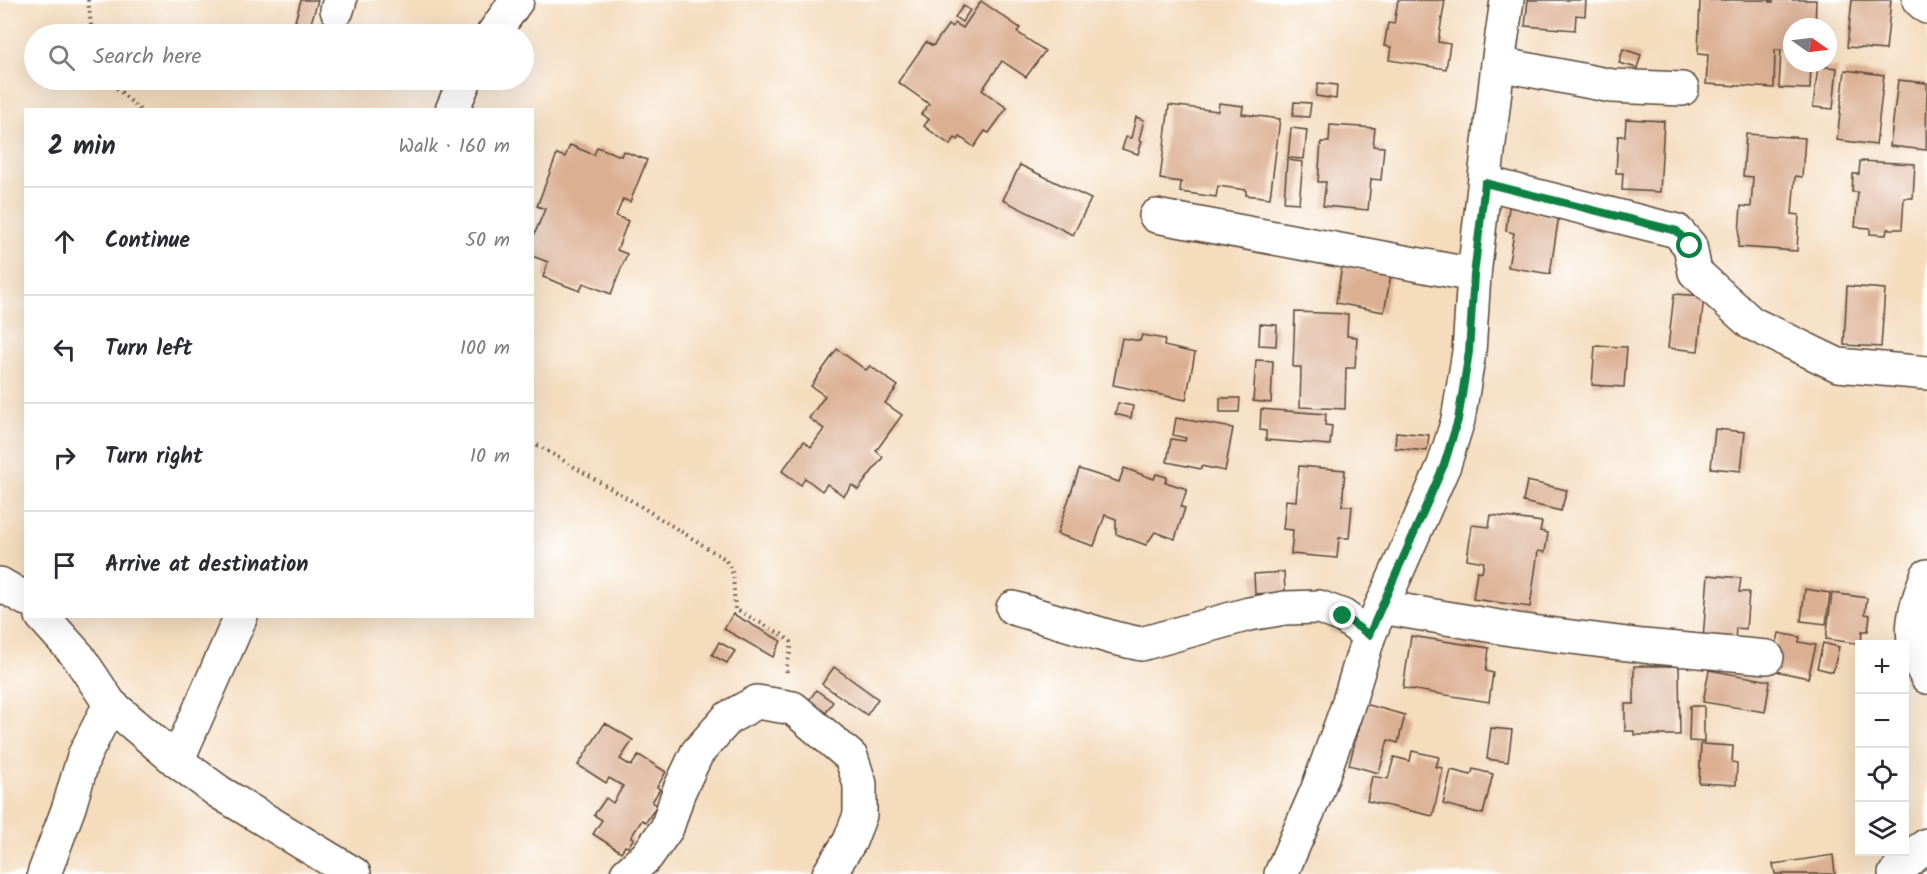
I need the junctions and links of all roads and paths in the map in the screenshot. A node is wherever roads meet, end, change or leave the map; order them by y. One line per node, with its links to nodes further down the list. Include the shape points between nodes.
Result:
1 (88, 0): 6 (path)
2 (517, 0): 7 (street)
3 (1507, 0): 8 (street)
4 (1919, 0): 5 (street)
5 (1927, 8)
6 (91, 24)
7 (500, 24)
8 (1498, 64): 9 (street, via 1612,86); 14 (street)
9 (1682, 89)
10 (119, 90): 12 (path)
11 (461, 90): 13 (street)
12 (138, 108)
13 (453, 108)
14 (1485, 183): 16 (street); 17 (street, via 1677,231 1690,246 1695,272 1751,323 1839,365)
15 (1156, 216): 16 (street)
16 (1474, 275): 25 (street, via 1469,352 1458,420 1444,465)
17 (1927, 373)
18 (534, 443): 29 (path, via 725,559 733,574 735,609 791,642 786,668)
19 (1927, 576): 27 (street, via 1912,628)
20 (0, 584): 21 (street)
21 (24, 598)
22 (1013, 608): 25 (street, via 1141,644 1285,608 1318,607)
23 (44, 618): 28 (street, via 78,656)
24 (240, 618): 30 (street)
25 (1375, 621): 26 (street, via 1517,630); 36 (street, via 1317,790)
26 (1767, 657)
27 (1927, 677)
28 (110, 704): 30 (street); 32 (street, via 84,756)
29 (793, 708): 34 (street, via 757,702 728,717 697,753 667,828 647,856); 35 (street, via 851,758 860,784 860,815 850,841)
30 (177, 761): 33 (street, via 219,792)
31 (1927, 845): 37 (street)
32 (44, 874)
33 (354, 874)
34 (627, 874)
35 (829, 874)
36 (1281, 874)
37 (1895, 874)

